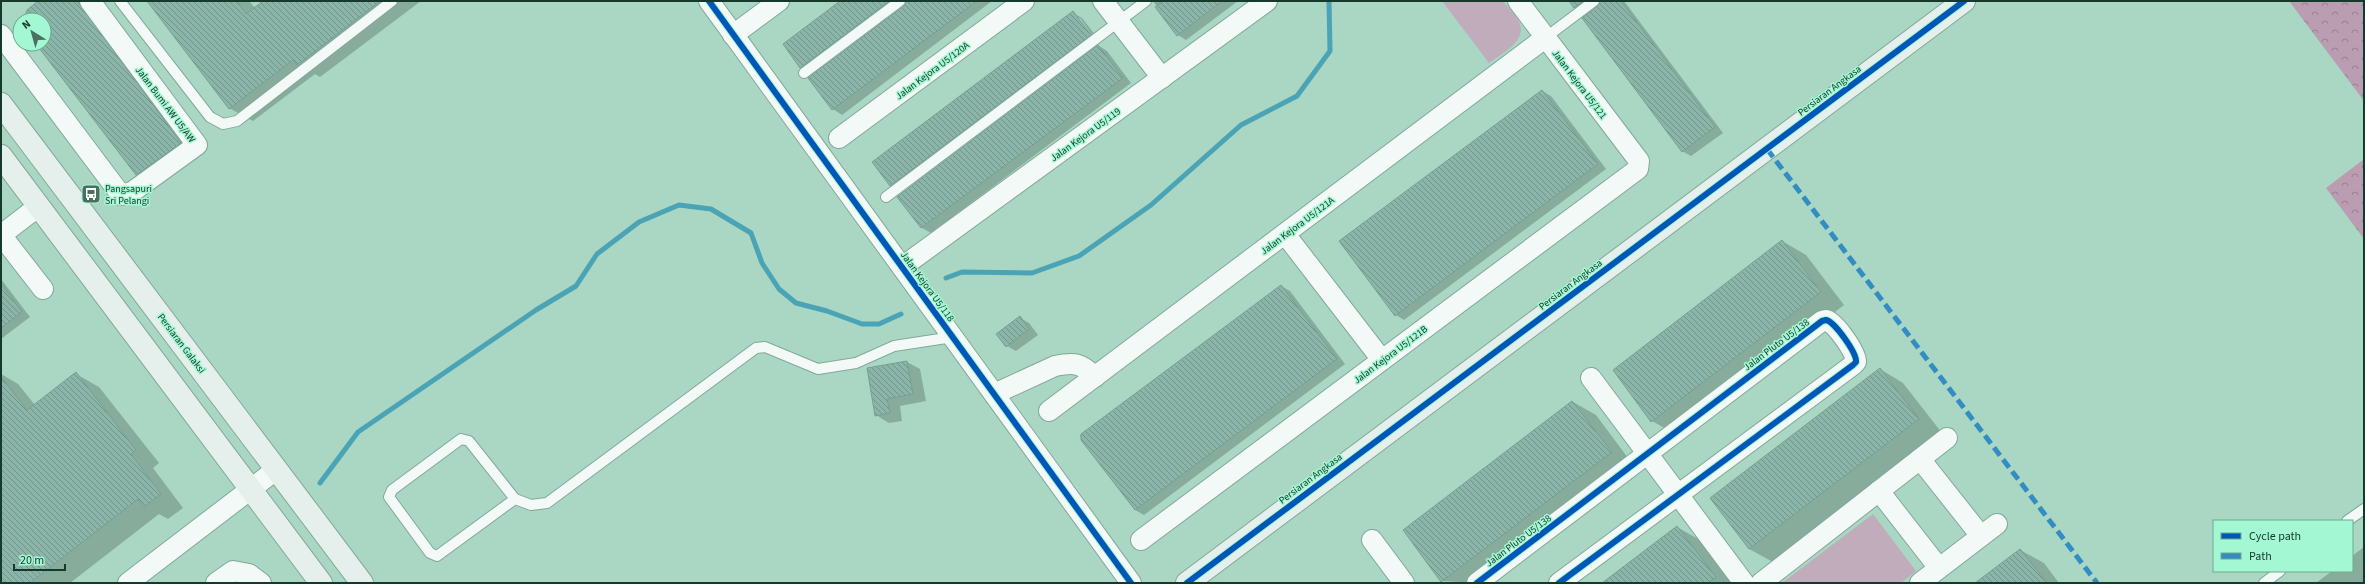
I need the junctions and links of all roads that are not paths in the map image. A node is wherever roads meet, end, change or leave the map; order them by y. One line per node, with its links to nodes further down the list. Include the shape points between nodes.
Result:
1 (90, 1): 16 (street, Jalan Bumi AW U5/AW, via 197,145 132,192 121,195)
2 (120, 1): 3 (lane, via 210,117 224,124 237,121)
3 (392, 1)
4 (709, 1): 15 (street, Jalan Kejora U5/118)
5 (779, 1): 15 (street)
6 (900, 1): 18 (lane)
7 (1024, 1): 21 (street, Jalan Kejora U5/120A)
8 (1103, 1): 14 (street)
9 (1146, 1): 14 (lane)
10 (1267, 1): 19 (street, Jalan Kejora U5/119)
11 (1518, 1): 17 (street, Jalan Kejora U5/121)
12 (1594, 1): 17 (lane)
13 (1964, 1): 58 (main road, Persiaran Angkasa)
14 (1119, 22): 19 (street); 24 (lane)
15 (733, 34): 28 (street, Jalan Kejora U5/118)
16 (1, 35)
17 (1545, 38): 23 (street, Jalan Kejora U5/121, via 1639,161); 26 (street, Jalan Kejora U5/121A)
18 (804, 73)
19 (1162, 78): 28 (street, Jalan Kejora U5/119)
20 (1, 104): 39 (main road, Persiaran Galaksi)
21 (839, 138)
22 (1, 156): 25 (main road)
23 (1638, 169): 31 (street, Jalan Kejora U5/121B)
24 (886, 197)
25 (39, 206): 27 (street); 40 (main road)
26 (1285, 234): 31 (street); 32 (street, Jalan Kejora U5/121A)
27 (1, 235): 29 (street)
28 (902, 267): 30 (street, Jalan Kejora U5/118)
29 (44, 289)
30 (953, 337): 34 (street, Jalan Kejora U5/118); 43 (lane, via 894,346 856,363 818,369 765,347 756,348 547,503 531,505)
31 (1382, 360): 48 (street, Jalan Kejora U5/121B)
32 (1095, 377): 34 (street, via 1083,366 1065,364 1055,366); 35 (street, Jalan Kejora U5/121A)
33 (1591, 378): 37 (street)
34 (994, 394): 57 (street, Jalan Kejora U5/118)
35 (1050, 411)
36 (1947, 438): 38 (street)
37 (1648, 454): 42 (street); 42 (street, Jalan Pluto U5/138, via 1822,321 1833,323 1855,354 1856,362); 60 (street, Jalan Pluto U5/138)
38 (1920, 459): 41 (street); 47 (street)
39 (277, 469): 40 (street); 56 (main road, Persiaran Galaksi)
40 (250, 489): 52 (street); 55 (main road)
41 (1879, 491): 50 (street); 63 (street)
42 (1678, 495): 61 (street, Jalan Pluto U5/138); 62 (street)
43 (515, 499): 43 (lane, via 437,556 430,553 389,497 392,490 462,439 469,441)
44 (2364, 508): 45 (lane)
45 (2348, 520)
46 (1997, 524): 47 (street)
47 (1981, 536): 50 (street)
48 (1141, 540)
49 (1372, 540): 59 (street)
50 (1939, 568): 64 (street)
51 (2279, 572): 65 (lane)
52 (128, 583)
53 (216, 583): 54 (street, via 233,571 249,574)
54 (261, 583)
55 (321, 583)
56 (362, 583)
57 (1131, 583)
58 (1187, 583)
59 (1404, 583)
60 (1478, 583)
61 (1559, 583)
62 (1744, 583)
63 (1761, 583)
64 (1920, 583)
65 (2264, 583)

